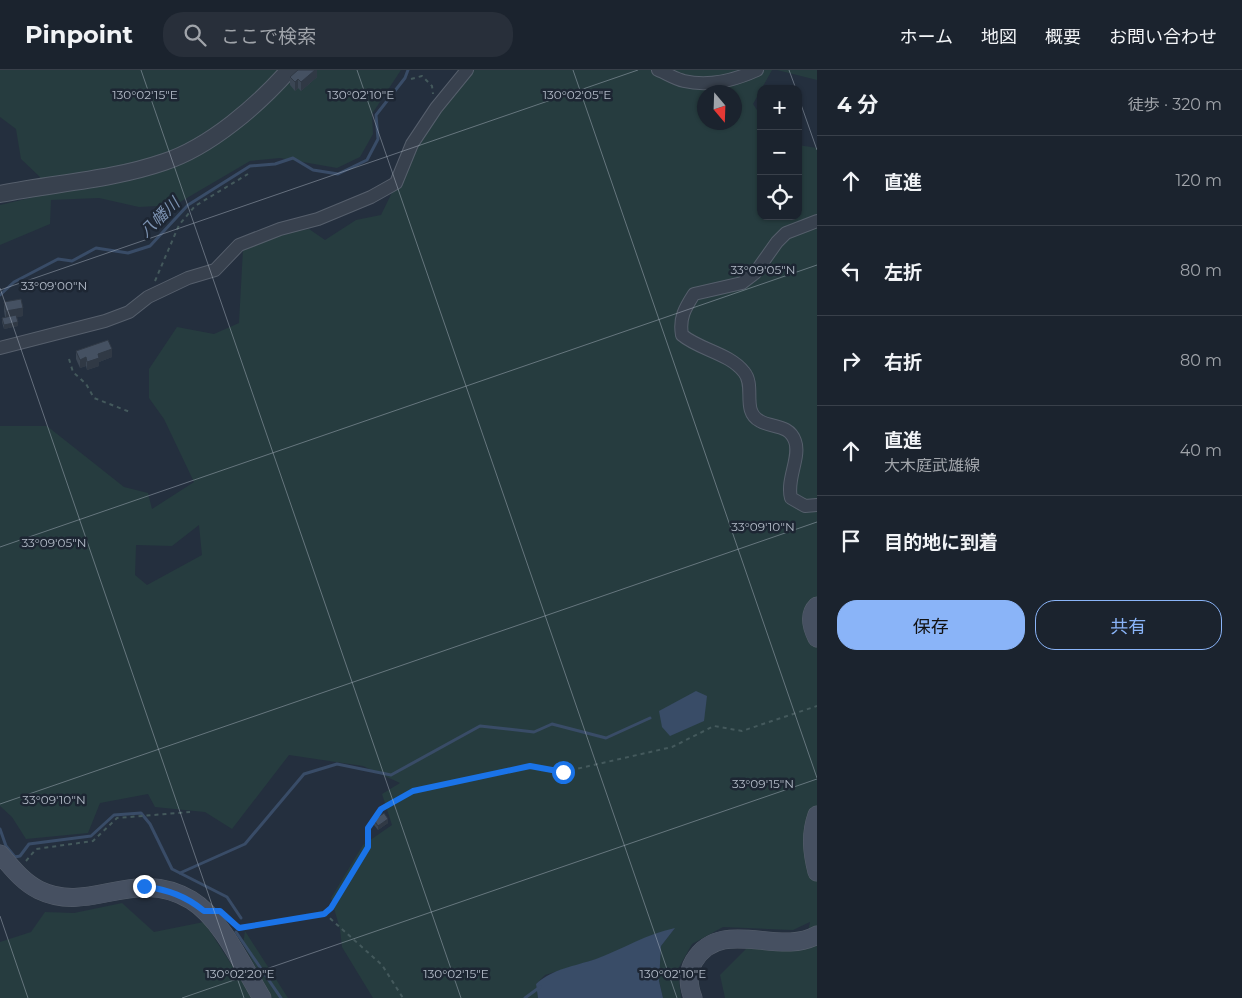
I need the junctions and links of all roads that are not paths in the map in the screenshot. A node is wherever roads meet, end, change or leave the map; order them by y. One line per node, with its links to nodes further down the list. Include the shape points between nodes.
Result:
1 (289, 70): 5 (street, via 269,92 206,142 166,162 119,174)
2 (467, 70): 7 (street, via 412,144 396,183 371,198 318,220 280,229 239,245 214,270 148,297 129,312)
3 (658, 70): 4 (street, via 684,81 715,83 738,79)
4 (757, 70)
5 (0, 194)
6 (817, 221): 8 (street, via 786,233 755,273 742,283 694,294 683,311 680,323 682,335 693,344 736,364 746,373 751,412 760,421 784,427 795,440 789,490 791,498 805,506)
7 (0, 348)
8 (817, 505)
9 (817, 606): 10 (main road, via 811,620)
10 (817, 638)
11 (817, 815): 13 (main road, via 811,851)
12 (0, 854): 15 (main road, via 20,877 39,890 59,897 80,898 144,886 167,890 191,900 222,932)
13 (817, 872)
14 (817, 935): 16 (main road, via 792,941 727,938 712,943 691,965 688,984)
15 (262, 998)
16 (693, 998)

